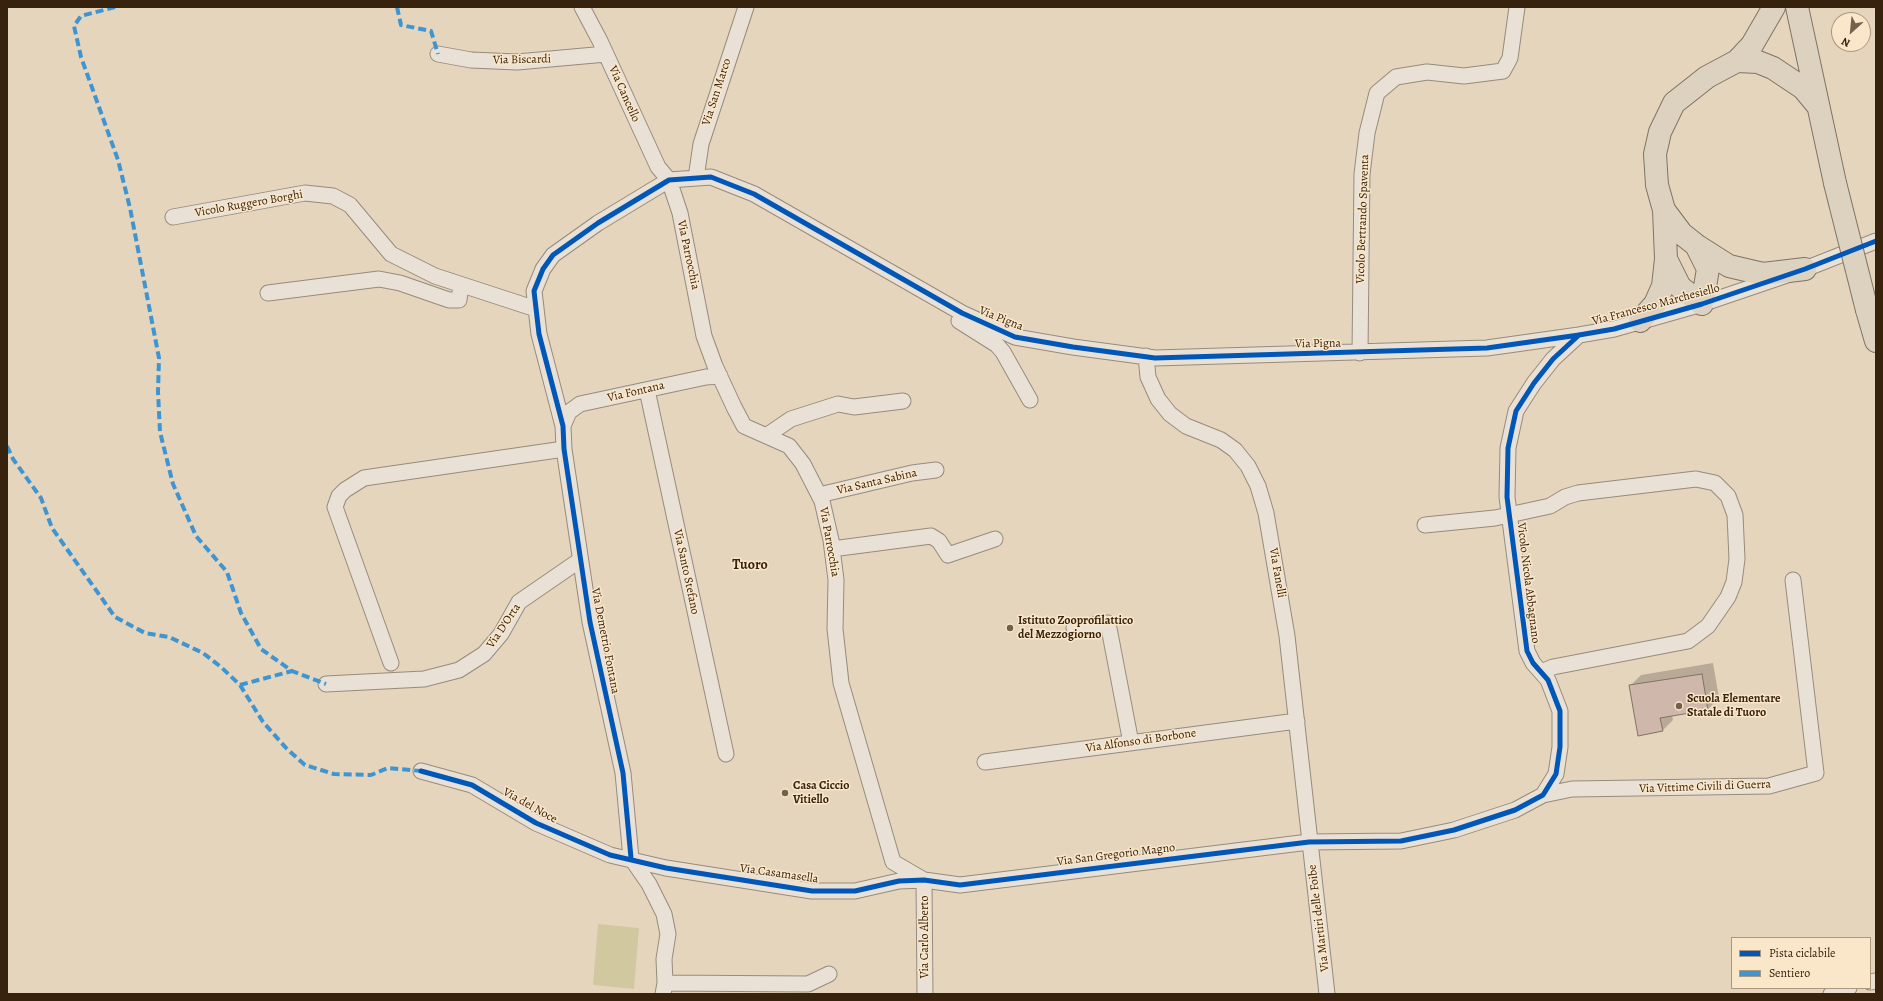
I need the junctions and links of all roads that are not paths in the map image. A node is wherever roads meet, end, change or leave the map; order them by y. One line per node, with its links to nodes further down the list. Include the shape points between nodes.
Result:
1 (582, 7): 7 (street, Via Cancello)
2 (746, 7): 10 (street, Via San Marco, via 700,144)
3 (1517, 7): 26 (street, Vicolo Bertrando Spaventa, via 1510,58 1503,71 1464,76 1427,72 1396,77 1377,93 1367,133 1362,174)
4 (1774, 7): 8 (highway, via 1752,45)
5 (1797, 7): 9 (highway)
6 (438, 54): 7 (street, Via Biscardi, via 471,60 517,62)
7 (606, 54): 11 (street, Via Cancello, via 658,167)
8 (1737, 61): 9 (highway, via 1758,62 1773,68 1803,88); 12 (highway, via 1707,77 1674,103 1660,132 1655,154 1657,185)
9 (1818, 106): 25 (highway, bridge, via 1835,183)
10 (696, 178): 11 (street, Via Pigna); 17 (street, Via Pigna, via 711,178 754,194)
11 (669, 180): 22 (street, Via Demetrio Fontana, via 598,223 553,255 534,291); 28 (street, Via Parrocchia, via 680,213 704,336)
12 (1664, 210): 15 (highway, via 1682,234); 16 (highway)
13 (173, 217): 19 (street, Vicolo Ruggero Borghi, via 305,193 333,196 350,205 391,254 435,276)
14 (1876, 241): 18 (street, Via Francesco Marchesiello)
15 (1696, 245): 18 (highway, via 1729,266 1763,274); 21 (highway, via 1708,269)
16 (1666, 259): 21 (highway, via 1680,287); 23 (highway, via 1663,286 1655,304)
17 (882, 267): 27 (street, Via Pigna, via 962,313 1015,337); 30 (street, via 908,290 997,345)
18 (1805, 269): 21 (street, Via Francesco Marchesiello)
19 (461, 285): 20 (street, via 459,300 449,300 379,278); 22 (street, Vicolo Ruggero Borghi)
20 (268, 293)
21 (1702, 304): 23 (street, Via Francesco Marchesiello)
22 (536, 309): 32 (street, Via Demetrio Fontana, via 539,334)
23 (1640, 322): 24 (street, Via Francesco Marchesiello)
24 (1579, 335): 26 (street, Via Francesco Marchesiello, via 1487,348); 37 (street, Vicolo Nicola Abbagnano, via 1553,360 1516,411 1508,448 1507,497)
25 (1875, 336)
26 (1360, 353): 27 (street, Via Pigna)
27 (1146, 356): 47 (street, Via Fanelli, via 1148,377 1158,399 1170,414 1186,426 1221,440 1235,450 1248,466 1258,486 1266,513 1287,636)
28 (720, 376): 29 (street, Via Fontana); 33 (street, Via Parrocchia, via 744,426)
29 (647, 390): 32 (street, Via Fontana, via 580,404 569,412); 49 (street, Via Santo Stefano)
30 (1030, 400)
31 (903, 401): 33 (street, via 854,407 838,404 791,419)
32 (563, 426): 34 (street, Via Demetrio Fontana)
33 (766, 436): 36 (street, Via Parrocchia, via 789,446 803,464)
34 (564, 450): 41 (street, Via Demetrio Fontana); 44 (street, via 364,478 338,496 335,507)
35 (936, 470): 36 (street, Via Santa Sabina)
36 (819, 495): 40 (street, Via Parrocchia)
37 (1510, 515): 38 (street); 45 (street, Vicolo Nicola Abbagnano, via 1527,651); 45 (street, Vicolo Nicola Abbagnano, via 1550,506 1578,493 1696,479 1715,483 1728,496 1735,515 1737,559 1734,582 1728,597 1708,626 1688,641 1552,667)
38 (1425, 525)
39 (995, 539): 40 (street, via 948,555 939,541 931,536)
40 (832, 549): 55 (street, Via Parrocchia, via 836,580 835,629 841,683 893,862)
41 (580, 560): 46 (street, Via D'Orta, via 520,602 501,634 484,654 459,670 424,679); 54 (street, Via Demetrio Fontana, via 590,622 624,773)
42 (1793, 580): 52 (street, Via Vittime Civili di Guerra, via 1816,773 1769,786 1572,789)
43 (1074, 628): 48 (street, via 1108,623)
44 (391, 663)
45 (1541, 672): 52 (street, Vicolo Nicola Abbagnano, via 1548,680 1560,711 1560,747 1556,774)
46 (326, 684)
47 (1297, 721): 48 (street, Via Alfonso di Borbone); 53 (street, Via Fanelli)
48 (1131, 743): 50 (street, Via Alfonso di Borbone)
49 (726, 754)
50 (985, 762)
51 (421, 771): 54 (street, Via del Noce, via 472,784 536,823 610,855)
52 (1543, 795): 53 (street, via 1515,810 1454,830 1405,840)
53 (1309, 842): 55 (street, Via San Gregorio Magno, via 960,885); 60 (street, Via Martiri delle Foibe)
54 (631, 858): 55 (street, Via Casamasella, via 666,868 812,891 855,891 899,881); 57 (street, via 664,914 668,934 664,959)
55 (924, 880): 59 (street, Via Carlo Alberto)
56 (829, 974): 57 (street, via 808,984)
57 (664, 989)
58 (1846, 989): 61 (street)
59 (925, 994)
60 (1327, 994)
61 (1832, 994)

